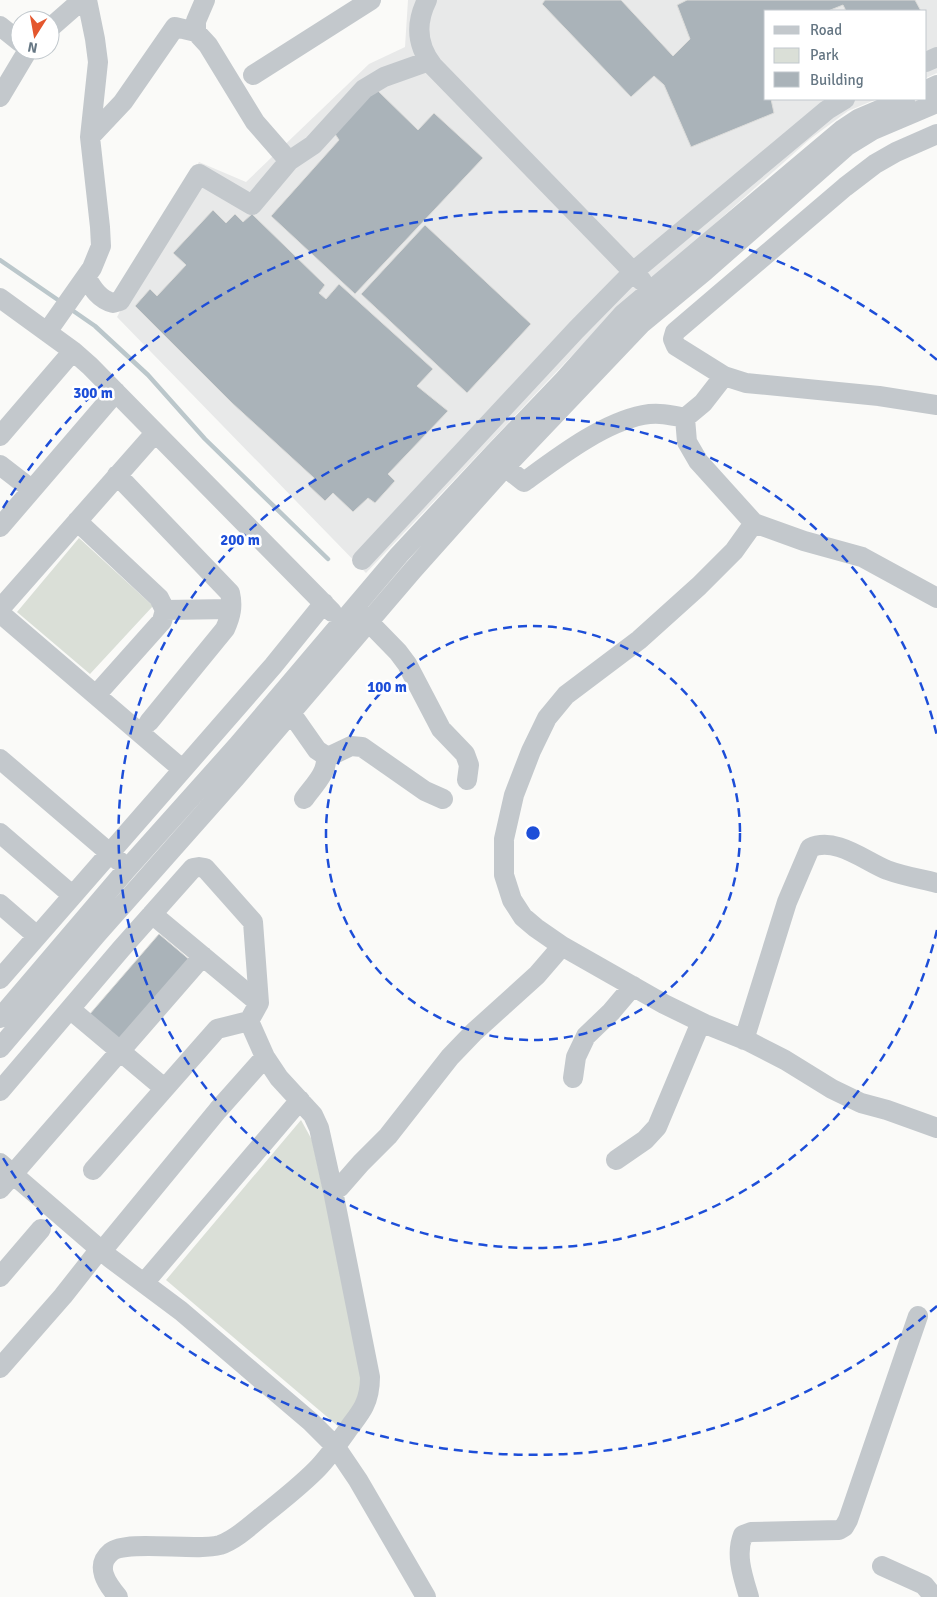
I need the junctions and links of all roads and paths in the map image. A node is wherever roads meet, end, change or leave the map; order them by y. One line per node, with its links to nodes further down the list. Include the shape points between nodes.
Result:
1 (82, 0): 6 (street)
2 (87, 0): 18 (street, via 98,62)
3 (205, 0): 8 (street, via 196,21)
4 (371, 0): 12 (street)
5 (427, 0): 11 (street, via 422,10 420,41)
6 (60, 19)
7 (0, 26): 9 (street)
8 (196, 32): 18 (street, via 175,26 123,102); 19 (street, via 208,45 255,122)
9 (10, 34)
10 (22, 60): 13 (street)
11 (429, 61): 19 (street, via 364,88 313,145); 20 (street)
12 (253, 75)
13 (0, 97)
14 (843, 100): 20 (street, via 827,110)
15 (903, 100): 23 (street, via 843,129)
16 (937, 103): 23 (street, via 872,130 847,146)
17 (937, 134): 26 (street, via 875,164 675,332 676,346)
18 (90, 137): 21 (street, via 101,246)
19 (289, 162): 21 (street, via 252,205 199,174 120,300 113,303 104,300)
20 (633, 272): 23 (street); 39 (street)
21 (83, 281): 24 (street)
22 (0, 298): 24 (street)
23 (657, 298): 33 (street, via 641,324); 46 (street, via 623,314 400,555)
24 (50, 327): 25 (street)
25 (73, 351): 27 (street); 31 (street)
26 (724, 376): 28 (street, via 746,383); 29 (street, via 703,403)
27 (116, 392): 30 (street); 35 (street)
28 (937, 405)
29 (685, 418): 33 (street, via 666,414 624,420 583,442 524,482); 37 (street, via 687,442 698,461)
30 (155, 432): 34 (street); 41 (street)
31 (0, 436)
32 (0, 465): 35 (street)
33 (505, 467): 47 (street)
34 (117, 475): 36 (street); 43 (street, via 230,593)
35 (31, 489): 38 (street)
36 (77, 521): 42 (street); 44 (street, via 159,598)
37 (754, 523): 40 (street, via 804,542 862,557); 65 (street, via 734,551 640,640 566,695 547,718 531,751 514,795 504,839 504,876 512,900 523,917)
38 (0, 527)
39 (362, 560)
40 (937, 598)
41 (324, 604): 46 (street); 53 (street)
42 (0, 609)
43 (231, 609): 44 (street); 50 (street, via 225,629)
44 (164, 610): 48 (street, via 162,621)
45 (0, 613): 48 (street)
46 (349, 615): 47 (street); 59 (street)
47 (363, 629): 49 (street); 54 (street, via 398,652 407,664 441,729 465,754 469,765)
48 (96, 695): 53 (street)
49 (291, 713): 51 (street, via 317,750); 75 (street)
50 (149, 722)
51 (326, 756): 55 (street, via 324,771); 56 (street, via 351,746 362,747)
52 (0, 759): 58 (street)
53 (182, 769): 58 (street)
54 (467, 780)
55 (304, 799)
56 (443, 799)
57 (0, 833): 61 (street)
58 (109, 852): 59 (street); 61 (street)
59 (127, 869): 71 (street)
60 (937, 883): 74 (street, via 887,870 841,848 816,845 810,848 787,902)
61 (72, 896): 64 (street)
62 (0, 904): 64 (street)
63 (152, 914): 66 (street); 69 (street, via 193,868 205,868 253,922); 70 (street)
64 (37, 936): 67 (street)
65 (562, 946): 68 (street); 87 (street, via 526,986 450,1057 388,1136)
66 (203, 956): 69 (street); 76 (street)
67 (1, 977)
68 (633, 986): 73 (street); 78 (street, via 586,1036 576,1056)
69 (259, 1003): 72 (street)
70 (70, 1009): 76 (street); 80 (street)
71 (0, 1018)
72 (249, 1021): 77 (street); 79 (street, via 217,1028)
73 (701, 1022): 74 (street); 83 (street, via 658,1127)
74 (744, 1040): 82 (street, via 862,1103)
75 (0, 1048)
76 (120, 1051): 79 (street); 84 (street)
77 (265, 1057): 81 (street); 89 (street)
78 (573, 1078)
79 (164, 1088): 85 (street)
80 (0, 1091)
81 (300, 1100): 87 (street, via 313,1115 318,1128); 91 (street)
82 (937, 1127)
83 (616, 1160)
84 (6, 1168): 86 (street); 89 (street)
85 (92, 1170)
86 (0, 1190)
87 (333, 1191): 94 (street, via 370,1377 370,1391 364,1407)
88 (41, 1229): 90 (street)
89 (101, 1250): 91 (street); 93 (street)
90 (0, 1277)
91 (144, 1283): 94 (street, via 196,1323)
92 (918, 1316): 98 (street, via 844,1527 839,1530 751,1532 743,1535 739,1561)
93 (0, 1368)
94 (335, 1446): 96 (street, via 317,1469 246,1529 222,1544 205,1548 126,1547 113,1550 104,1560 103,1573 105,1581); 97 (street)
95 (882, 1566): 99 (street, via 924,1586)
96 (118, 1597)
97 (426, 1597)
98 (749, 1597)
99 (934, 1597)

